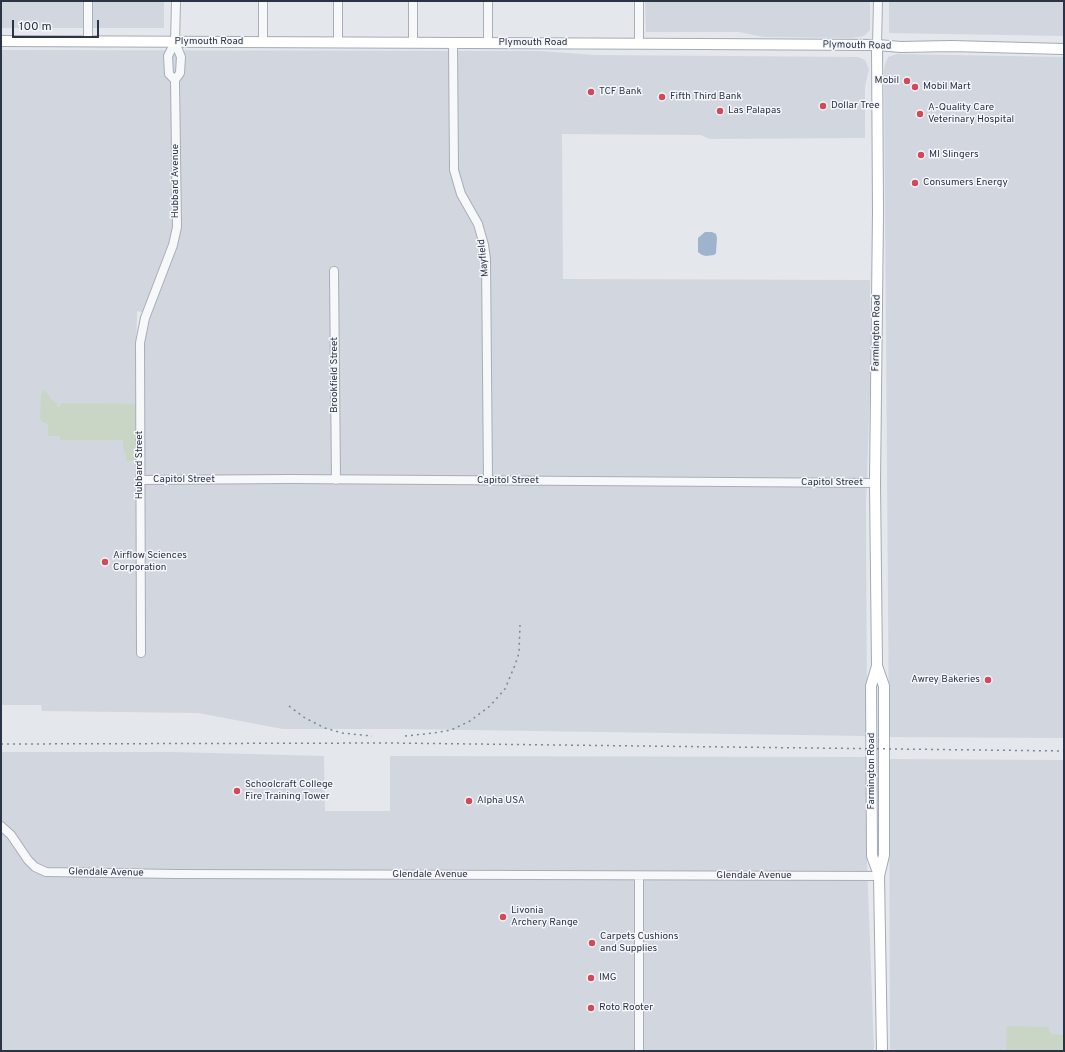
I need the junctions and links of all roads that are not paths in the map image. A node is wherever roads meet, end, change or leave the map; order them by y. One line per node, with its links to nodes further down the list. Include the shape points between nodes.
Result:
1 (88, 1): 10 (street)
2 (176, 1): 11 (street)
3 (263, 1): 12 (street)
4 (338, 1): 13 (street)
5 (413, 1): 14 (street)
6 (488, 1): 16 (street)
7 (639, 1): 17 (street)
8 (878, 1): 18 (street, Farmington Road)
9 (1, 41): 10 (main road, Plymouth Road)
10 (88, 41): 11 (main road, Plymouth Road)
11 (175, 42): 12 (main road, Plymouth Road); 20 (street, Hubbard Avenue, via 181,57 180,73); 20 (street, Hubbard Avenue, via 168,56 169,74)
12 (263, 42): 13 (main road, Plymouth Road)
13 (338, 42): 14 (main road, Plymouth Road)
14 (413, 42): 15 (main road, Plymouth Road)
15 (453, 43): 16 (main road, Plymouth Road); 25 (street, Mayfield, via 454,170 461,194 478,224 486,259)
16 (488, 43): 17 (main road, Plymouth Road)
17 (639, 43): 18 (main road, Plymouth Road)
18 (877, 45): 19 (main road, Plymouth Road); 26 (main road, Farmington Road)
19 (1064, 49)
20 (175, 80): 22 (street, Hubbard Avenue, via 177,227)
21 (334, 271): 24 (street, Brookfield Street)
22 (160, 280): 23 (street, Hubbard Street, via 145,319 140,343)
23 (140, 480): 24 (street, Capitol Street); 27 (street, Hubbard Street)
24 (336, 480): 25 (street, Capitol Street)
25 (488, 480): 26 (street, Capitol Street)
26 (875, 483): 30 (main road, Farmington Road, via 877,666 871,686 872,856)
27 (141, 652)
28 (1, 826): 29 (street, Glendale Avenue, via 11,835 30,863 46,872)
29 (639, 876): 30 (street, Glendale Avenue); 31 (street)
30 (879, 876): 32 (main road, Farmington Road)
31 (639, 1051)
32 (882, 1051)

